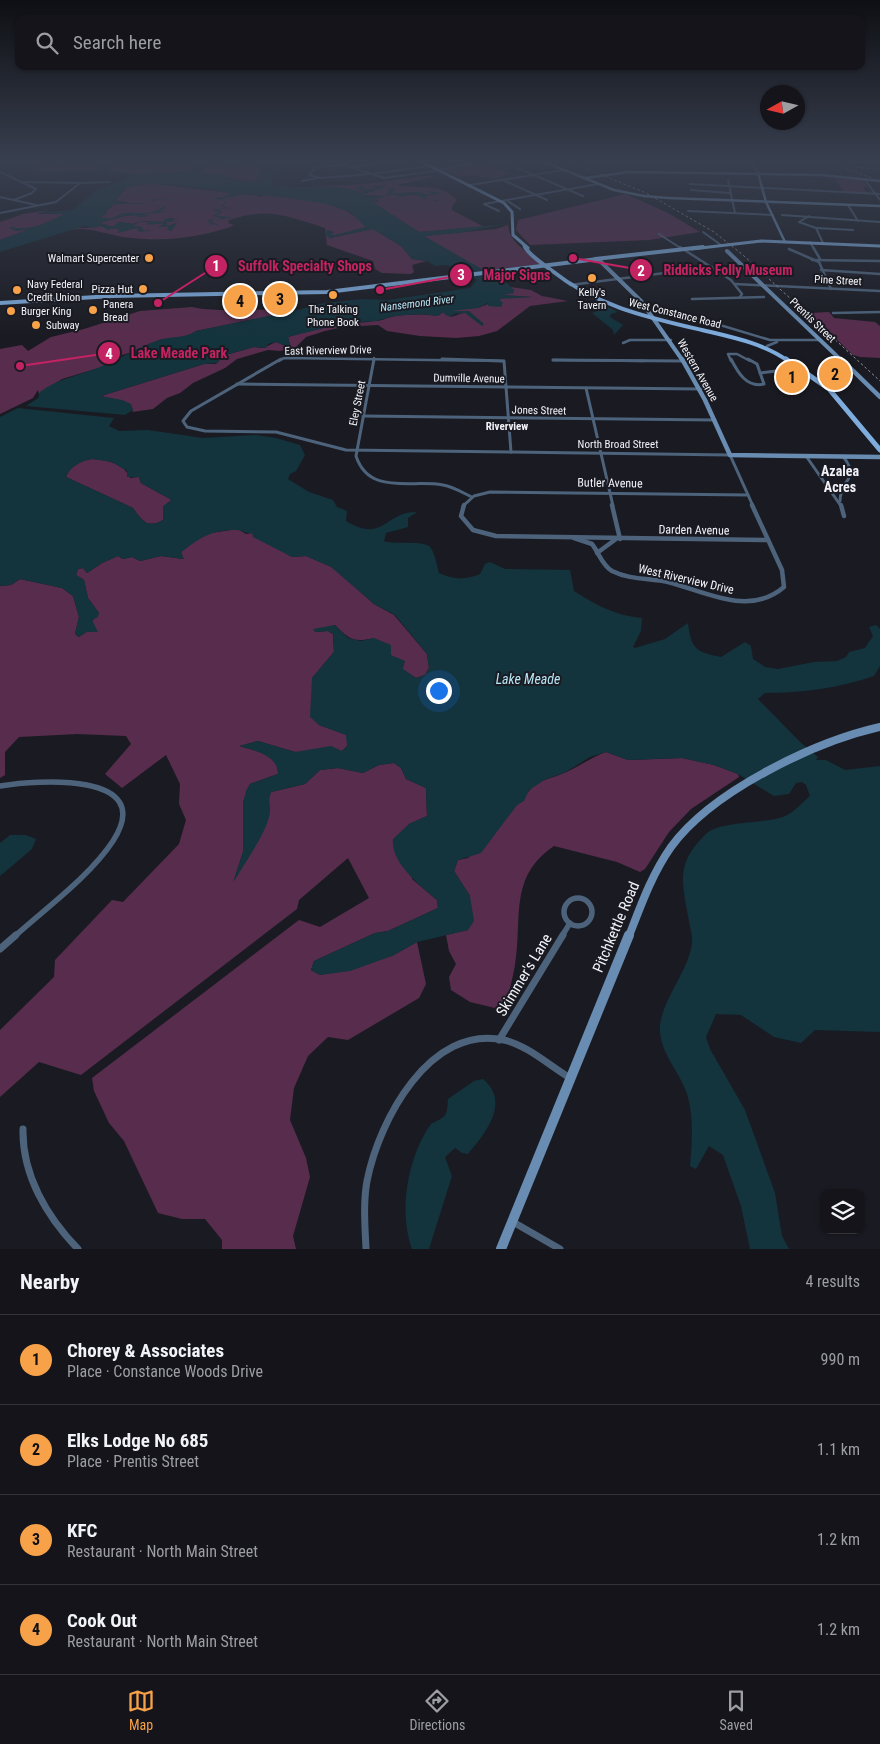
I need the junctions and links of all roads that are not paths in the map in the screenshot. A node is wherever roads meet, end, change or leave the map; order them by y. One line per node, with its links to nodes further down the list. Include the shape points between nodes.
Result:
1 (512, 219): 21 (main road, via 513,235)
2 (775, 219): 11 (street)
3 (805, 219): 7 (street, via 800,222)
4 (842, 219): 5 (street)
5 (858, 221): 6 (street)
6 (880, 222)
7 (816, 228): 8 (street); 13 (street)
8 (853, 230)
9 (704, 232): 14 (street, Prentis Street)
10 (659, 234): 16 (street)
11 (785, 242): 12 (main road); 14 (main road); 19 (street, via 792,253)
12 (810, 242): 13 (main road); 18 (street)
13 (823, 243): 15 (main road)
14 (721, 245): 16 (main road); 29 (street, Prentis Street)
15 (880, 246)
16 (683, 249): 17 (main road); 22 (street)
17 (598, 259): 21 (main road); 25 (street, Western Avenue)
18 (820, 259): 19 (street); 20 (street)
19 (814, 260): 23 (street)
20 (880, 260)
21 (549, 265): 26 (main road, West Constance Road); 28 (main road, West Constance Road); 36 (main road, via 327,292 98,297)
22 (712, 267): 25 (street); 27 (street)
23 (821, 270): 24 (street); 30 (street)
24 (880, 274)
25 (622, 279): 26 (street); 40 (street, Western Avenue)
26 (575, 284): 28 (street); 32 (main road, West Constance Road)
27 (735, 284): 29 (street, Pine Street); 33 (street, via 742,294)
28 (570, 285): 32 (main road, West Constance Road)
29 (763, 285): 30 (street, Pine Street); 44 (street, Prentis Street)
30 (831, 289): 31 (street, Pine Street)
31 (880, 291)
32 (584, 292): 40 (main road, West Constance Road, via 620,309)
33 (740, 297): 34 (street); 35 (street)
34 (764, 297)
35 (692, 299)
36 (0, 304)
37 (880, 312): 38 (street)
38 (833, 313)
39 (702, 316): 41 (street, via 707,321)
40 (658, 320): 42 (main road, West Constance Road); 43 (street, Western Avenue)
41 (746, 332): 42 (street); 45 (street)
42 (735, 339): 51 (main road, West Constance Road)
43 (671, 340): 46 (street, via 630,340); 50 (street, Western Avenue)
44 (821, 340): 45 (street); 58 (street, Prentis Street)
45 (779, 341): 47 (street)
46 (623, 343)
47 (767, 346)
48 (374, 358): 53 (street, East Riverview Drive, via 284,358); 54 (street, Eley Street); 55 (street, East Riverview Drive, via 503,360)
49 (553, 360): 50 (street)
50 (684, 361): 57 (street, Western Avenue)
51 (800, 368): 52 (street); 63 (main road, West Constance Road, via 836,395)
52 (760, 373): 52 (street, via 764,384 748,384 728,354 737,354 755,363)
53 (237, 384): 54 (street, Dumville Avenue); 64 (street, East Riverview Drive, via 188,413 183,421 190,428 269,431 302,437 332,449)
54 (369, 385): 55 (street, Dumville Avenue); 59 (street, Eley Street)
55 (507, 387): 56 (street, Dumville Avenue); 60 (street)
56 (586, 388): 57 (street, Dumville Avenue); 61 (street)
57 (700, 389): 62 (street, Western Avenue)
58 (880, 397)
59 (363, 416): 60 (street, Jones Street); 64 (street, Eley Street)
60 (509, 418): 61 (street, Jones Street); 65 (street)
61 (593, 419): 62 (street, Jones Street); 66 (street)
62 (715, 420): 67 (street, Western Avenue)
63 (880, 450)
64 (356, 451): 65 (street, North Broad Street); 75 (street, via 360,469 377,480 444,485)
65 (511, 453): 66 (street, North Broad Street)
66 (601, 454): 67 (street, North Broad Street); 73 (street)
67 (730, 455): 68 (street, North Broad Street); 74 (street, West Riverview Drive)
68 (806, 456): 69 (street, North Broad Street); 71 (street)
69 (843, 456): 70 (street, North Broad Street); 72 (street, via 852,474)
70 (880, 457)
71 (828, 487): 72 (street); 76 (street)
72 (844, 488): 76 (street)
73 (610, 494): 74 (street, Butler Avenue); 75 (street, Butler Avenue, via 500,492); 79 (street)
74 (748, 495): 80 (street, West Riverview Drive)
75 (472, 497): 78 (street, via 464,504 462,520 489,536)
76 (840, 502): 77 (street)
77 (844, 516)
78 (574, 538): 79 (street, Darden Avenue); 81 (street, West Riverview Drive, via 592,544)
79 (618, 539): 80 (street, Darden Avenue); 81 (street)
80 (768, 540): 81 (street, West Riverview Drive, via 782,570 784,587 774,596 751,601 734,601 668,582 617,573 603,564)
81 (597, 553)
82 (880, 727): 87 (street, Pitchkettle Road, via 854,732 813,749 720,800 694,821 659,866)
83 (0, 786): 85 (street, via 29,781 96,785 106,789 119,802 122,819 116,837 102,856)
84 (570, 923): 84 (street, via 564,915 566,902 579,898 588,902 593,911 589,923 580,926); 86 (street, Skimmer's Lane)
85 (0, 949)
86 (499, 1040): 87 (street); 91 (street, via 471,1038 434,1057 396,1103 380,1135 369,1173 364,1204)
87 (570, 1078): 89 (street, Pitchkettle Road)
88 (23, 1129): 90 (street, via 21,1142 30,1180 66,1238)
89 (512, 1221): 92 (street, Pitchkettle Road); 93 (street)
90 (78, 1249)
91 (366, 1249)
92 (501, 1249)
93 (560, 1249)

